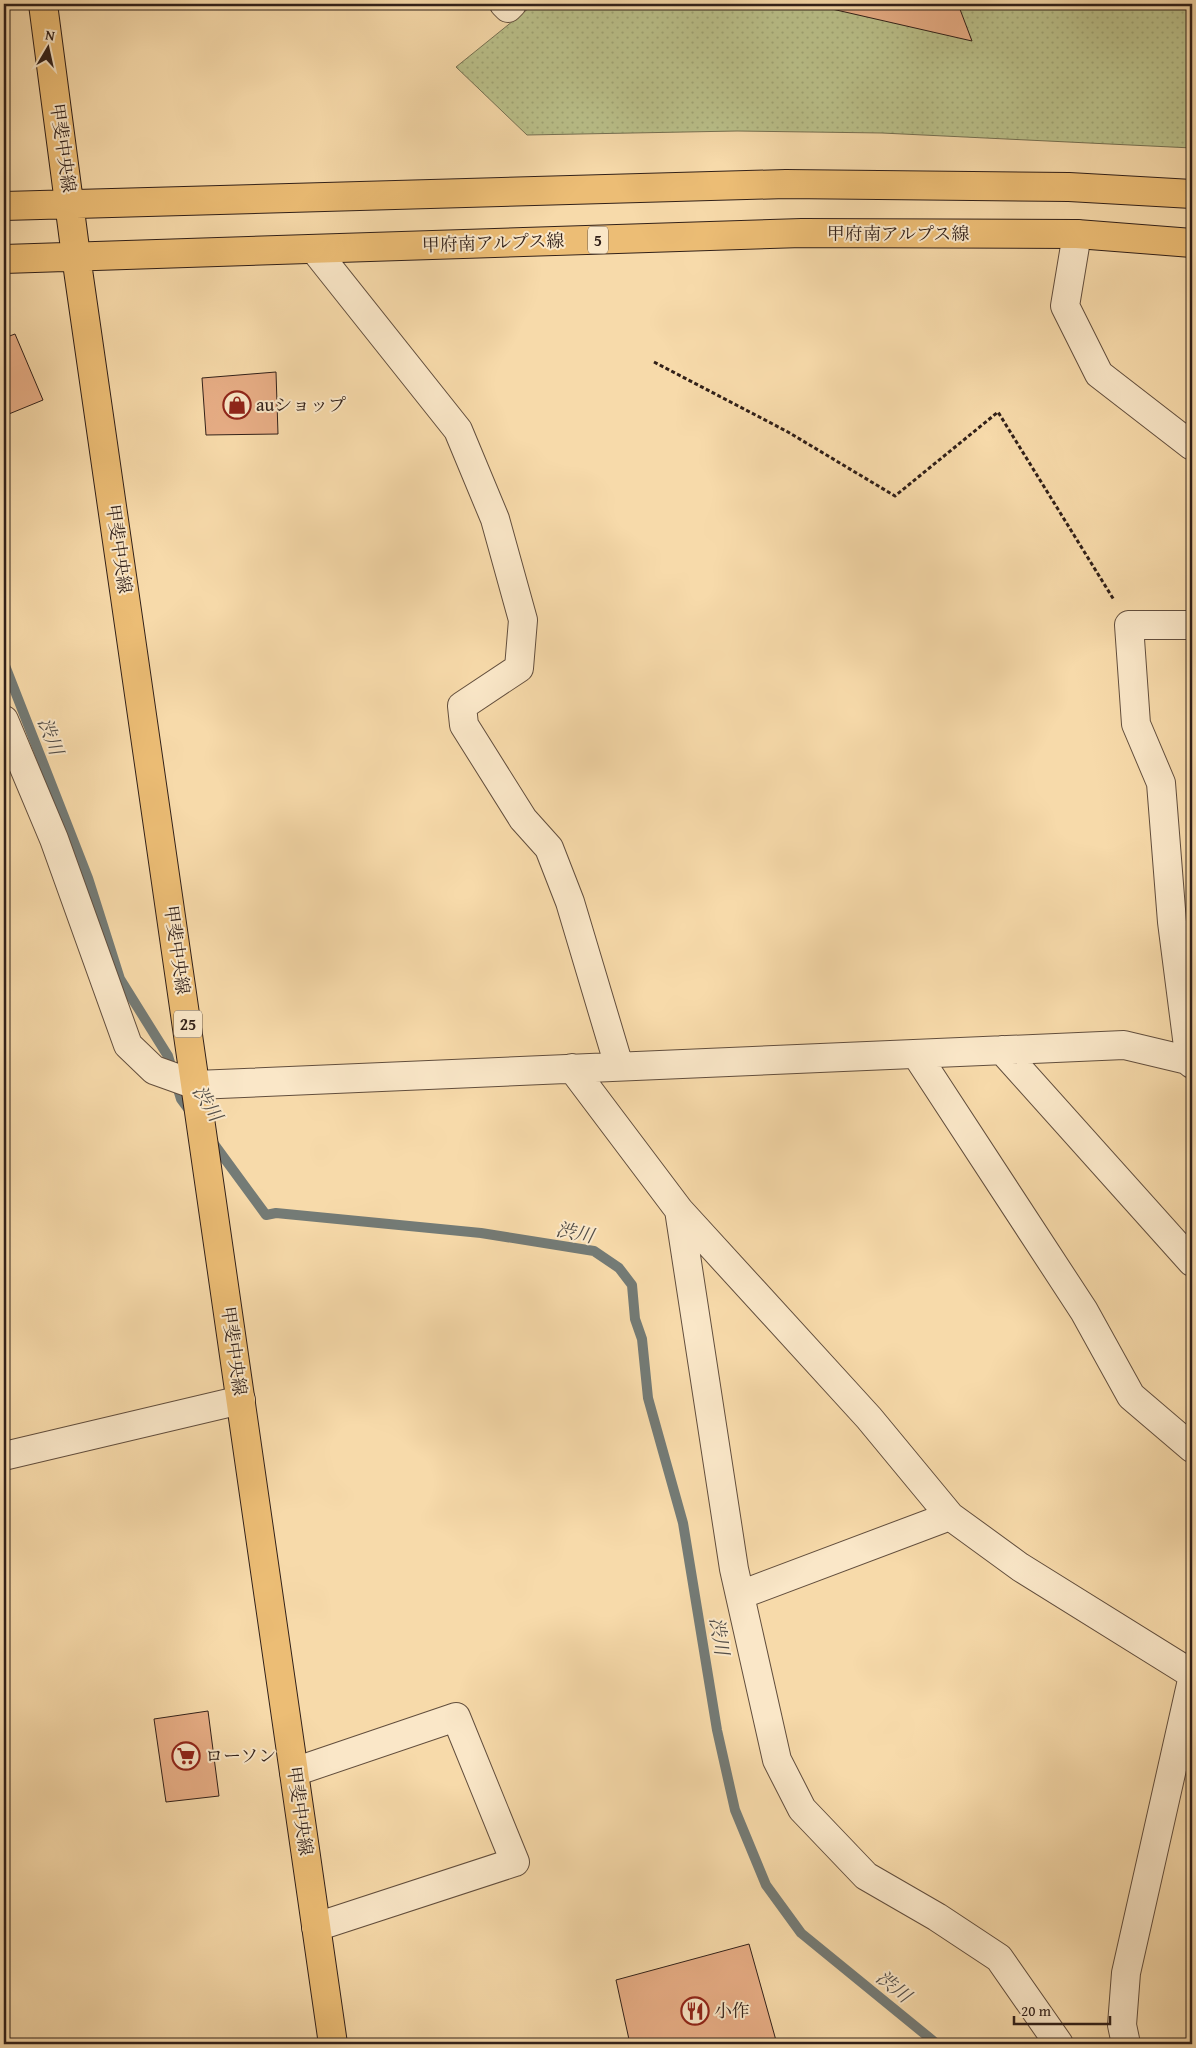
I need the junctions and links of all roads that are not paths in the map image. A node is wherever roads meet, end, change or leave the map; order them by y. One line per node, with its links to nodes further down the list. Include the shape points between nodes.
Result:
1 (43, 4): 5 (main road, 甲斐中央線 / 25)
2 (504, 4): 3 (street, via 508,8)
3 (512, 4)
4 (1192, 194): 5 (main road, via 1069,187 786,184)
5 (70, 205): 6 (main road); 10 (main road, 甲斐中央線 / 25)
6 (4, 206)
7 (1077, 234): 8 (main road, 甲府南アルプス線 / 5); 9 (main road, 甲府南アルプス線 / 5, via 802,233); 12 (street, via 1065,306 1100,374)
8 (1192, 243)
9 (314, 249): 10 (main road, 甲府南アルプス線 / 5); 18 (street, via 458,430 496,519 523,620 519,668 462,706 464,725 523,819 548,848 570,902)
10 (76, 256): 11 (main road, 甲府南アルプス線 / 5); 20 (main road, 甲斐中央線 / 25)
11 (4, 260)
12 (1192, 446)
13 (1192, 625): 17 (street, via 1129,625 1136,724 1161,783 1172,922)
14 (6, 731): 20 (street, via 54,839 128,1045 154,1070)
15 (1002, 1050): 16 (street); 17 (street, via 1124,1045); 22 (street)
16 (916, 1054): 18 (street); 24 (street, via 1084,1312 1131,1396)
17 (1191, 1063)
18 (619, 1066): 19 (street)
19 (572, 1068): 20 (street); 21 (street)
20 (196, 1085): 23 (main road, 甲斐中央線 / 25)
21 (679, 1210): 26 (street, via 869,1418); 27 (street)
22 (1192, 1262)
23 (242, 1400): 25 (street); 30 (main road, 甲斐中央線 / 25)
24 (1192, 1448)
25 (4, 1456)
26 (950, 1516): 27 (street); 28 (street, via 1020,1567)
27 (740, 1595): 33 (street, via 777,1760 802,1809 866,1876 1000,1958)
28 (1192, 1674)
29 (1192, 1680): 34 (street, via 1126,1973 1122,2025)
30 (294, 1772): 31 (main road, 甲斐中央線 / 25); 31 (street, via 456,1717 515,1862)
31 (316, 1927): 32 (main road, 甲斐中央線 / 25)
32 (333, 2044)
33 (1059, 2044)
34 (1126, 2044)

